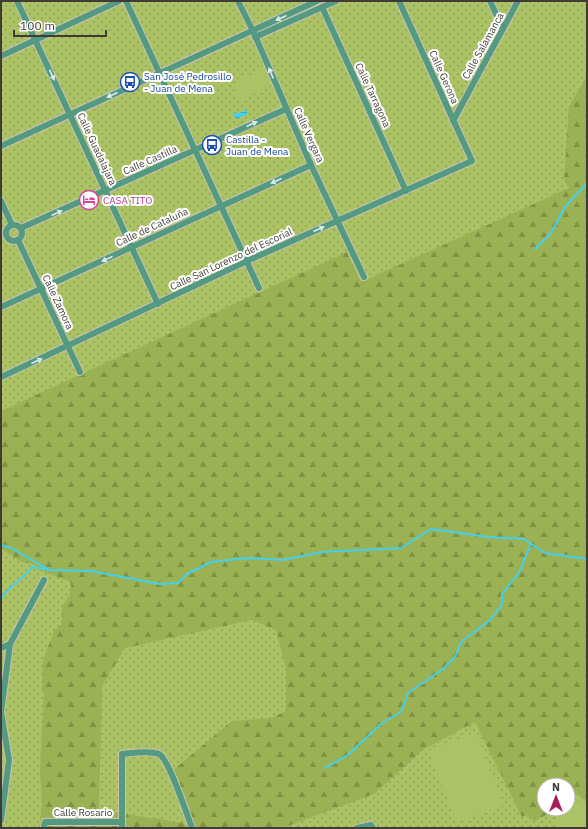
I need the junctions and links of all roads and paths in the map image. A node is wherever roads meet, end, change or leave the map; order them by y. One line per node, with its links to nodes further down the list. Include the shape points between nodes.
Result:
1 (18, 1): 13 (street, Calle Guadalajara)
2 (119, 1): 13 (street)
3 (126, 1): 15 (street)
4 (238, 1): 12 (street, Calle Vergara)
5 (317, 1): 12 (street, one-way to 12)
6 (336, 1): 10 (street)
7 (399, 1): 18 (street, Calle Gerona)
8 (490, 1): 11 (street)
9 (518, 1): 11 (street, Calle Salamanca)
10 (322, 7): 12 (street); 24 (street, Calle Tarragona)
11 (503, 29): 18 (street, Calle Salamanca)
12 (254, 34): 15 (street); 16 (street, Calle Vergara, one-way to 12)
13 (36, 40): 14 (street); 17 (street, Calle Guadalajara, one-way to 17)
14 (1, 56)
15 (161, 73): 17 (street, one-way to 17); 20 (street)
16 (286, 108): 20 (street, Calle Castilla, one-way to 16); 22 (street, Calle Vergara)
17 (70, 114): 19 (street); 23 (street, Calle Guadalajara)
18 (453, 121): 21 (street, Calle Gerona)
19 (1, 146)
20 (196, 150): 23 (street, Calle Castilla); 26 (street)
21 (472, 161): 24 (street, Calle San Lorenzo del Escorial)
22 (311, 165): 26 (street, Calle de Cataluña, one-way to 26); 27 (street, Calle Vergara)
23 (105, 191): 29 (street, Calle Castilla, one-way to 23); 32 (street, Calle Guadalajara)
24 (406, 191): 27 (street, Calle San Lorenzo del Escorial)
25 (1, 201): 28 (street)
26 (221, 205): 32 (street, Calle de Cataluña); 33 (street)
27 (338, 220): 33 (street, Calle San Lorenzo del Escorial, one-way to 27); 34 (street, Calle Vergara)
28 (12, 225): 29 (street); 30 (street)
29 (21, 228): 31 (street, via 22,235)
30 (4, 236): 31 (street)
31 (18, 240): 36 (street, Calle Zamora)
32 (131, 248): 36 (street, Calle de Cataluña, one-way to 36); 37 (street, Calle Guadalajara)
33 (247, 261): 35 (street); 37 (street, Calle San Lorenzo del Escorial)
34 (364, 277)
35 (259, 288)
36 (41, 289): 38 (street, Calle de Cataluña); 39 (street, Calle Zamora)
37 (158, 304): 39 (street, Calle San Lorenzo del Escorial)
38 (1, 307)
39 (68, 346): 40 (street, Calle Zamora); 41 (street, Calle San Lorenzo del Escorial, one-way to 39)
40 (80, 372)
41 (1, 377)
42 (44, 580): 43 (street)
43 (10, 644): 44 (street); 45 (street, via 1,712 9,760)
44 (1, 648)
45 (1, 820)
46 (45, 825): 47 (street, Calle Rosario)
47 (122, 825): 48 (street, via 122,754 155,753 163,757 169,767)
48 (192, 828)
49 (357, 828): 50 (street, via 364,825 371,825)
50 (374, 828)

